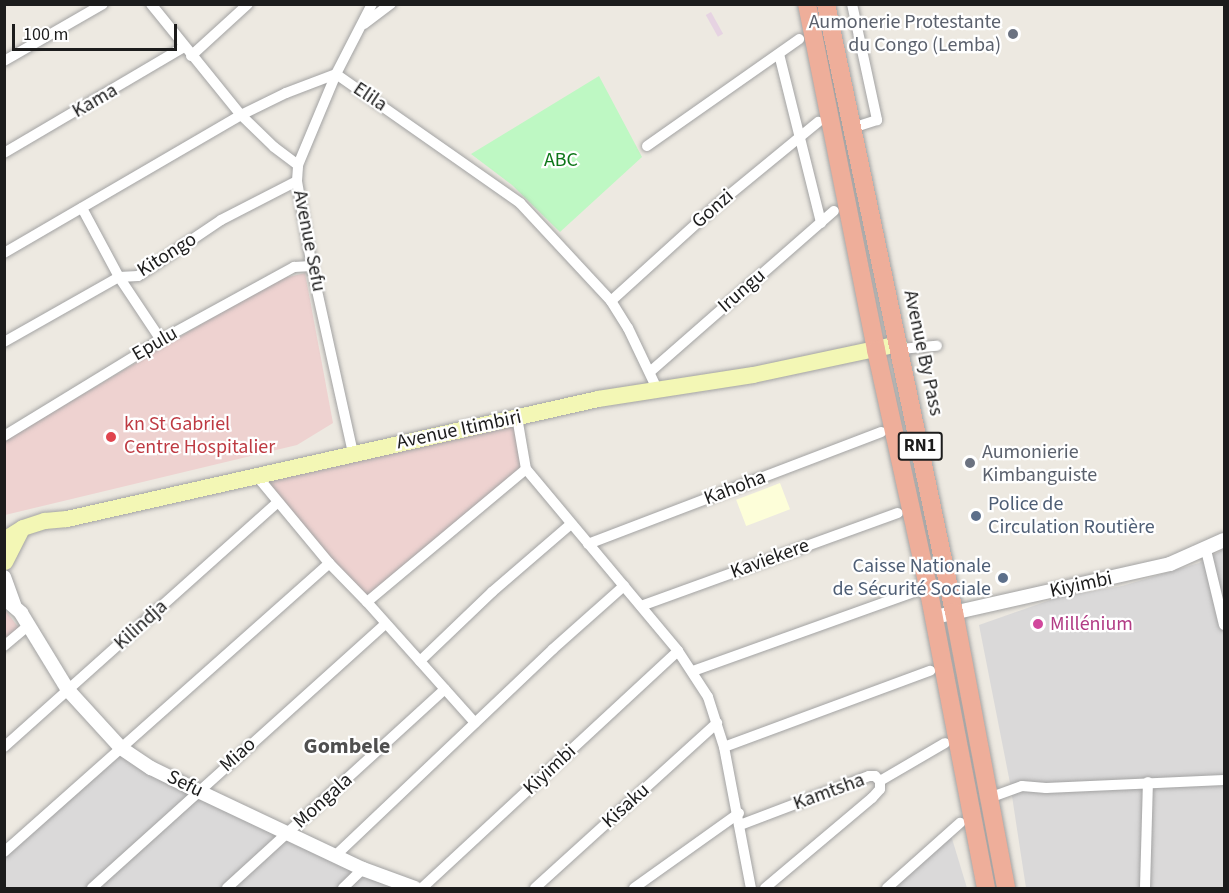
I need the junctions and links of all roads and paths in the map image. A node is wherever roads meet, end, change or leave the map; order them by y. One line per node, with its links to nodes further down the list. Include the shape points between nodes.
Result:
1 (103, 4): 13 (street)
2 (151, 4): 11 (street)
3 (248, 4): 11 (street, Kama)
4 (372, 4): 9 (street, Avenue Sefu)
5 (391, 4): 9 (street)
6 (807, 4): 34 (highway, RN1)
7 (826, 4): 17 (highway, Avenue By Pass / RN1)
8 (852, 4): 17 (street, via 877,120)
9 (361, 26): 14 (street, Avenue Sefu)
10 (799, 39): 12 (street)
11 (188, 51): 15 (street); 20 (street, Kama)
12 (779, 54): 18 (street); 19 (street)
13 (4, 61)
14 (336, 74): 15 (street, Elila); 21 (street, Avenue Sefu); 29 (street, Elila, via 520,203)
15 (241, 115): 21 (street); 23 (street, Elila)
16 (818, 122): 18 (street, Gonzi)
17 (852, 128): 33 (highway, Avenue By Pass / RN1)
18 (799, 138): 25 (street); 29 (street, Gonzi, via 717,205)
19 (647, 146)
20 (4, 153)
21 (298, 165): 22 (street, Avenue Sefu)
22 (297, 181): 27 (street, Avenue Sefu); 28 (street, Kitongo, via 221,220 138,276)
23 (82, 208): 26 (street, Elila); 28 (street)
24 (834, 211): 25 (street, Irungu)
25 (821, 223): 35 (street, Irungu)
26 (4, 252)
27 (312, 266): 30 (street, Epulu, via 294,267); 40 (street, Avenue Sefu)
28 (119, 277): 30 (street); 31 (street, Kitongo)
29 (611, 301): 35 (street, Elila)
30 (161, 340): 39 (street, Epulu)
31 (4, 342)
32 (937, 346): 33 (street)
33 (899, 347): 34 (main road, Avenue Itimbiri); 59 (highway, Avenue By Pass / RN1)
34 (876, 350): 36 (main road, Avenue Itimbiri); 55 (highway, RN1)
35 (651, 371): 36 (street, Elila)
36 (658, 391): 37 (main road, Avenue Itimbiri, via 598,399)
37 (517, 417): 40 (main road, Avenue Itimbiri); 41 (street)
38 (881, 432): 49 (street, Kahoha)
39 (4, 436)
40 (352, 453): 42 (main road, Avenue Itimbiri)
41 (526, 469): 45 (street); 57 (street)
42 (256, 475): 43 (street); 46 (main road, Avenue Itimbiri)
43 (277, 503): 52 (street); 70 (street, Kilindja)
44 (898, 513): 58 (street, Kaviekere)
45 (570, 525): 49 (street); 66 (street)
46 (23, 528): 47 (main road, Avenue Itimbiri); 51 (main road)
47 (4, 540)
48 (1224, 540): 50 (street, Kiyimbi)
49 (588, 544): 54 (street)
50 (1206, 550): 59 (street, Kiyimbi, via 1122,576); 63 (street)
51 (5, 562): 53 (main road)
52 (329, 563): 57 (street); 76 (street)
53 (4, 576): 56 (street, Sefu)
54 (624, 586): 58 (street); 71 (street)
55 (928, 587): 60 (highway, RN1); 67 (street)
56 (9, 601): 62 (street, Sefu)
57 (367, 602): 61 (street)
58 (641, 606): 65 (street)
59 (954, 612): 60 (street, Kiyimbi); 81 (highway, Avenue By Pass / RN1)
60 (934, 617): 98 (highway, RN1)
61 (386, 624): 66 (street); 80 (street, Miao)
62 (29, 625): 64 (street); 70 (street, Sefu)
63 (1224, 625)
64 (4, 646)
65 (678, 651): 67 (street); 92 (street, Kiyimbi)
66 (420, 661): 69 (street)
67 (693, 671): 72 (street)
68 (930, 671): 75 (street)
69 (445, 689): 71 (street); 84 (street, Mongala)
70 (68, 690): 74 (street, Kilindja); 76 (street, Sefu)
71 (475, 723): 86 (street)
72 (717, 723): 75 (street); 93 (street, Kisaku)
73 (945, 743): 78 (street, Kamtsha)
74 (4, 747)
75 (724, 747): 82 (street)
76 (121, 748): 80 (street, Sefu); 85 (street)
77 (1224, 780): 79 (street)
78 (880, 781): 82 (street, Kamtsha, via 869,776); 96 (street, via 880,789 872,798)
79 (1148, 782): 81 (street, via 1022,786); 100 (street)
80 (198, 792): 84 (street, Sefu); 88 (street, Miao)
81 (989, 798): 99 (highway, Avenue By Pass / RN1)
82 (739, 819): 94 (street, Kamtsha); 95 (street)
83 (960, 823): 97 (street)
84 (288, 832): 86 (street, Sefu); 89 (street, Mongala)
85 (4, 852)
86 (336, 855): 87 (street, Sefu)
87 (363, 869): 90 (street); 91 (street, Sefu)
88 (92, 888)
89 (228, 888)
90 (343, 888)
91 (415, 888)
92 (422, 888)
93 (535, 888)
94 (634, 888)
95 (751, 888)
96 (765, 888)
97 (886, 888)
98 (986, 888)
99 (1006, 888)
100 (1145, 888)

